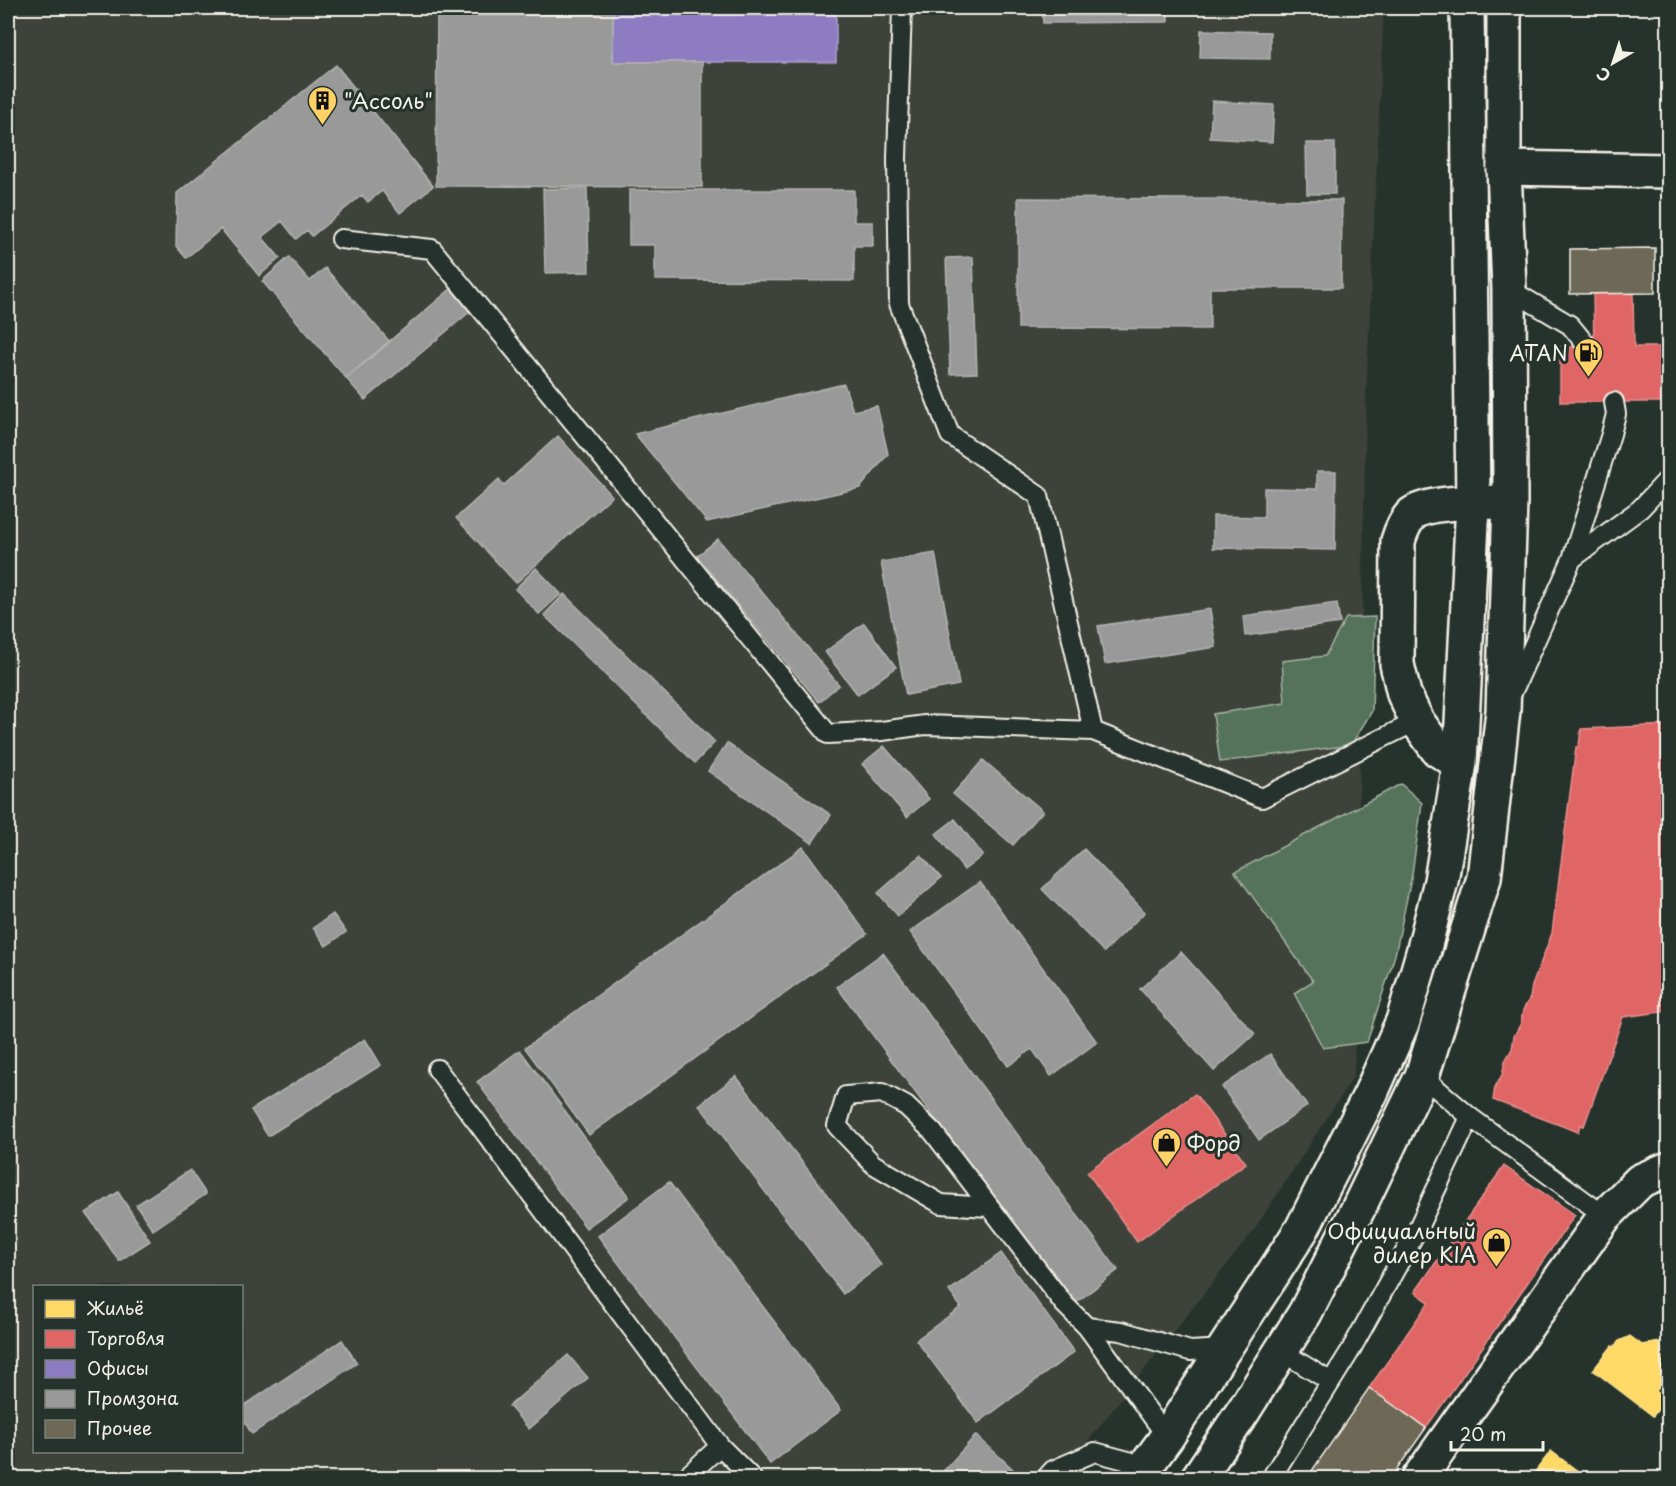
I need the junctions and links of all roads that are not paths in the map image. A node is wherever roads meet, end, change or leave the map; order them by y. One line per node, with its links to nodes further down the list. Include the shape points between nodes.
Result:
1 (902, 8): 16 (lane, via 897,157 899,304 950,435 1040,496)
2 (1467, 8): 11 (main road)
3 (1504, 8): 4 (main road)
4 (1504, 168): 5 (main road); 7 (main road)
5 (1668, 171)
6 (341, 239): 16 (lane, via 432,249 828,734 925,725)
7 (1509, 289): 8 (lane, via 1570,325); 12 (main road)
8 (1588, 347)
9 (1614, 402): 13 (lane, via 1616,414 1611,434)
10 (1668, 479): 13 (lane, via 1640,509)
11 (1473, 502): 12 (main road); 15 (main road, via 1427,507 1413,514 1403,525 1398,541 1397,664 1404,694); 17 (main road)
12 (1510, 502): 14 (main road)
13 (1572, 559): 14 (lane)
14 (1503, 711): 19 (main road, via 1484,878)
15 (1417, 721): 16 (lane, via 1262,798); 17 (main road, via 1438,750)
16 (1093, 731)
17 (1460, 763): 25 (main road, via 1441,881 1403,1021 1302,1229)
18 (438, 1070): 29 (lane)
19 (1422, 1076): 20 (lane); 26 (main road, via 1349,1228)
20 (1470, 1117): 23 (lane); 27 (lane, via 1416,1232)
21 (1668, 1169): 23 (main road, via 1640,1181)
22 (989, 1207): 22 (lane, via 933,1132 906,1106 882,1093 846,1096 837,1126 873,1164 941,1204); 24 (lane, via 1064,1304)
23 (1605, 1216): 36 (main road)
24 (1087, 1327): 25 (lane, via 1121,1331 1190,1351); 28 (lane)
25 (1225, 1350): 28 (main road)
26 (1281, 1351): 27 (lane); 34 (main road)
27 (1331, 1383): 35 (lane)
28 (1167, 1437): 30 (main road)
29 (720, 1446): 31 (lane); 32 (lane)
30 (1142, 1472): 33 (lane, via 1095,1452 1053,1470)
31 (684, 1479)
32 (752, 1479)
33 (1046, 1479)
34 (1198, 1479)
35 (1271, 1479)
36 (1419, 1479)

